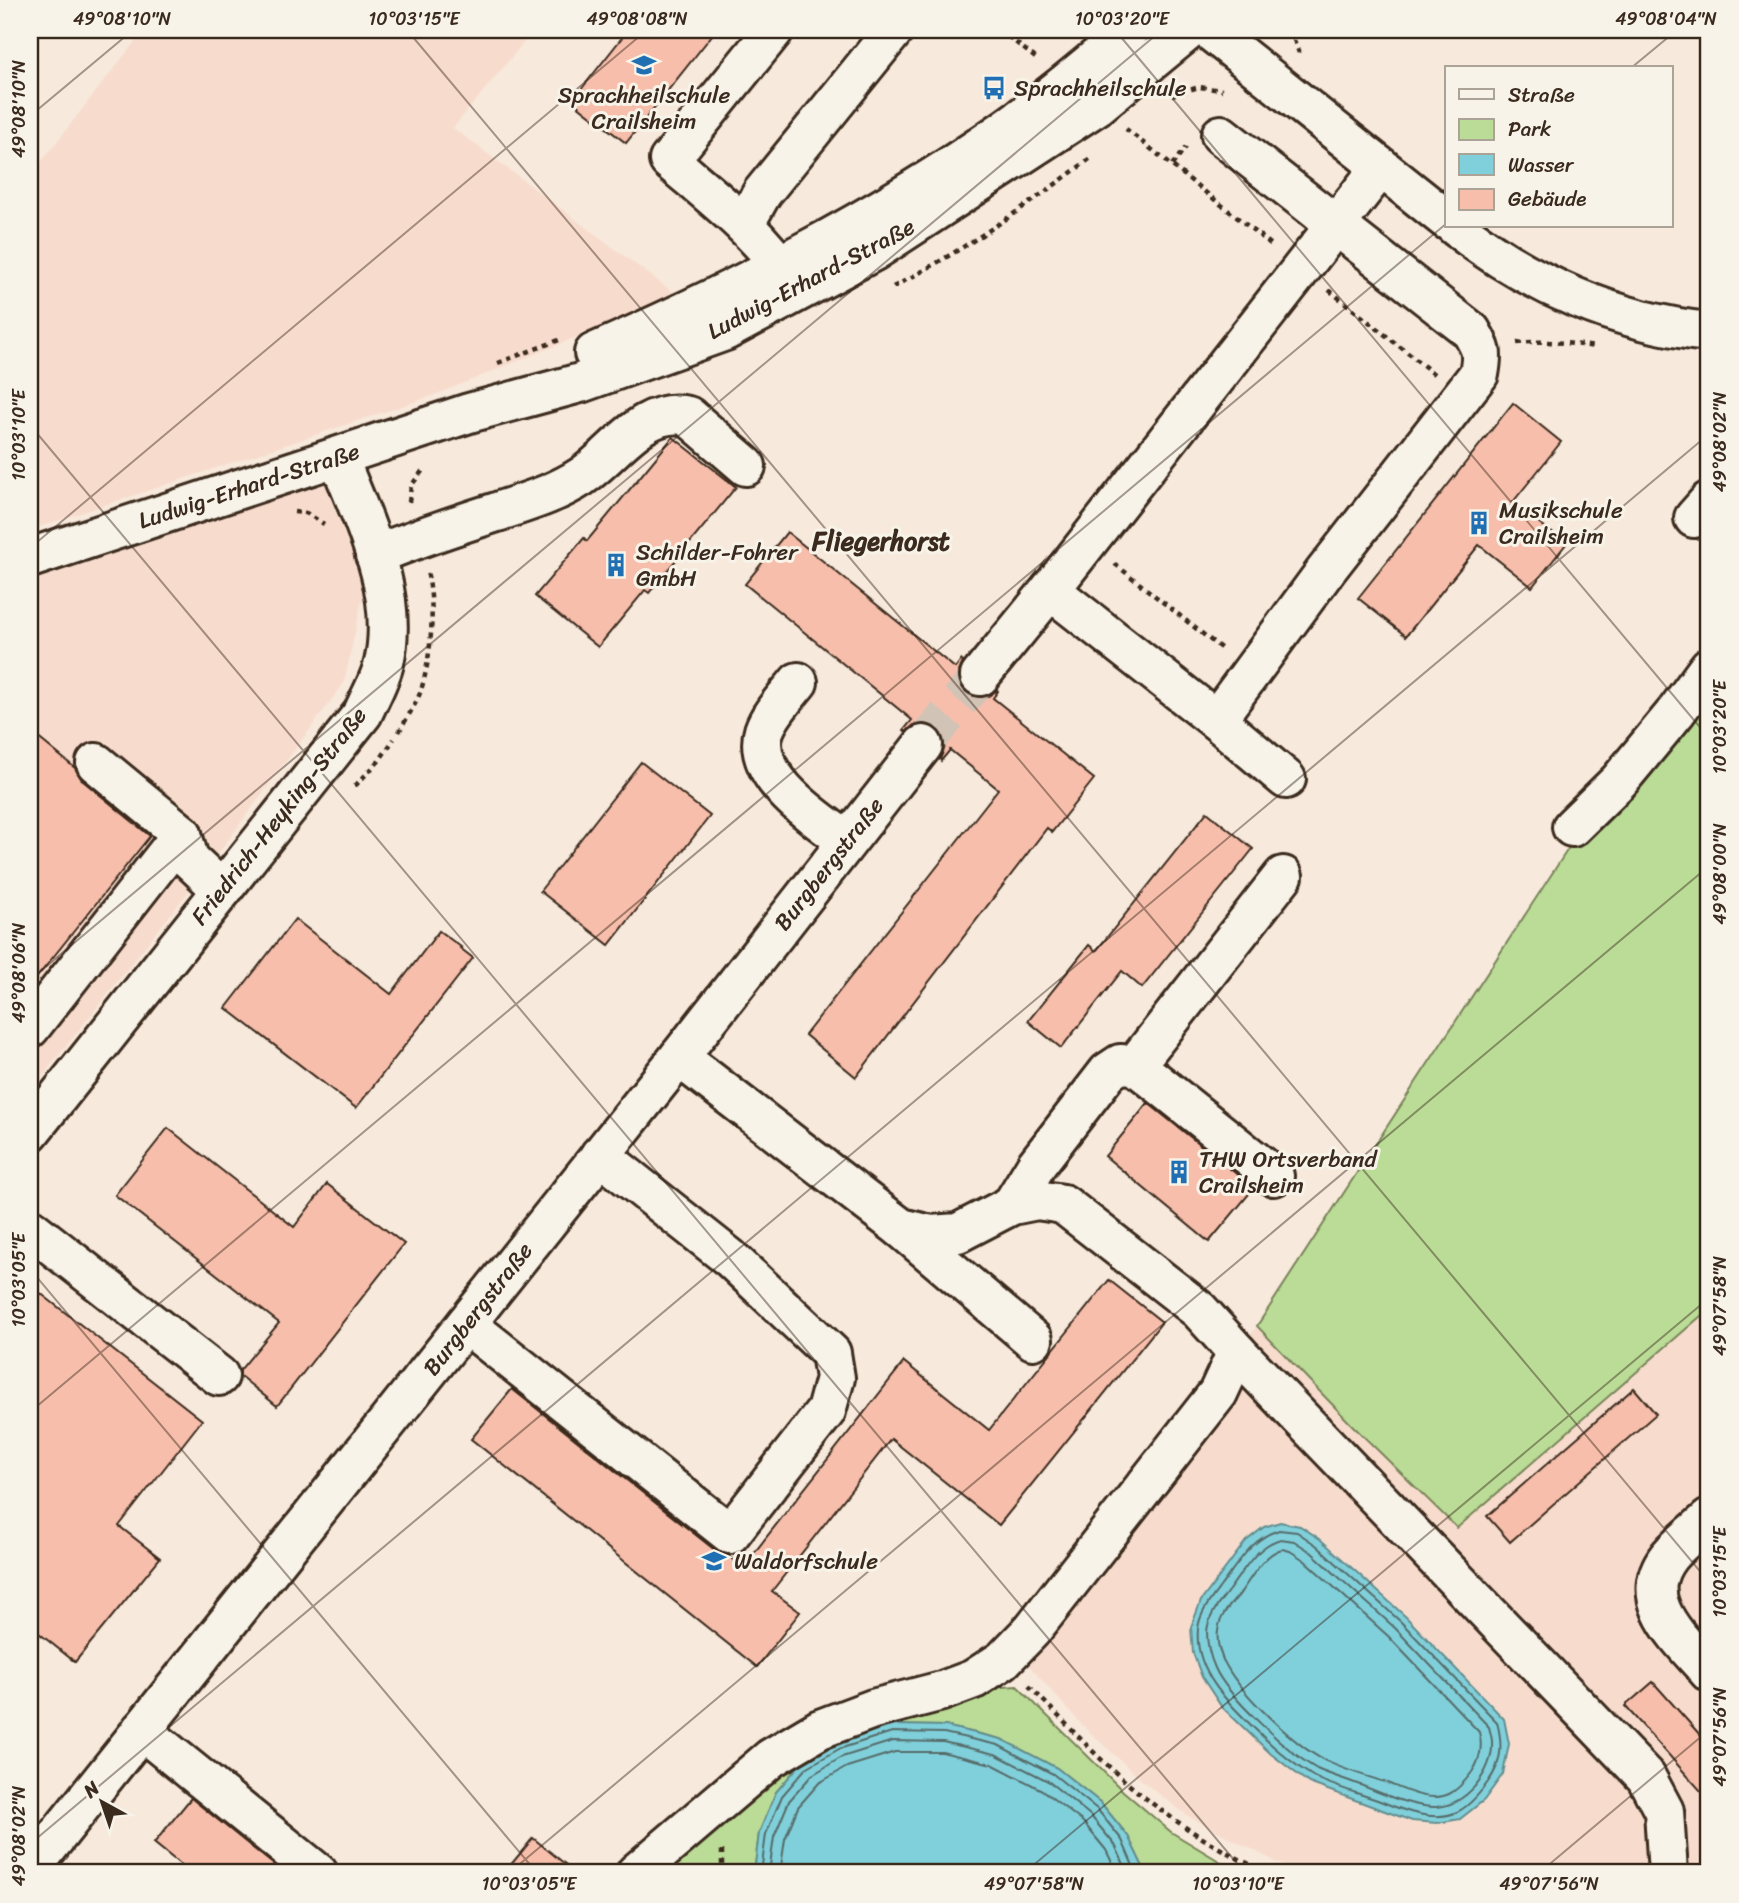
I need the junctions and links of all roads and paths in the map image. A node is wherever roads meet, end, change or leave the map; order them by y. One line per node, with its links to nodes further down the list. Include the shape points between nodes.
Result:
1 (774, 30): 14 (street, via 669,160)
2 (1000, 30): 8 (path)
3 (1130, 30): 16 (street, Ludwig-Erhard-Straße, via 1002,131)
4 (1189, 30): 16 (street, Ludwig-Erhard-Straße, via 1098,105 874,251)
5 (1209, 30): 9 (street)
6 (1228, 30): 9 (street)
7 (877, 36): 14 (street, via 762,193)
8 (1042, 64)
9 (1255, 67): 11 (street)
10 (1221, 135): 13 (street)
11 (1381, 167): 12 (street); 13 (street)
12 (1445, 217)
13 (1335, 224): 19 (street, via 1471,331); 24 (street)
14 (744, 226): 16 (street)
15 (1458, 228): 17 (street, via 1511,265 1617,314)
16 (788, 279): 22 (street, Ludwig-Erhard-Straße, via 688,311 468,413)
17 (1709, 332)
18 (562, 338): 21 (path)
19 (1481, 348): 20 (path, via 1530,342); 29 (street, via 1479,374)
20 (1599, 348)
21 (491, 366)
22 (338, 457): 25 (street, Friedrich-Heyking-Straße); 26 (street, Ludwig-Erhard-Straße)
23 (746, 466): 25 (street, via 688,416 661,416 556,491)
24 (1087, 542): 27 (street); 29 (path)
25 (375, 555): 40 (street, Friedrich-Heyking-Straße, via 385,591 388,632 384,665 363,713)
26 (30, 558)
27 (1050, 590): 30 (street); 32 (street)
28 (1709, 667): 36 (street, via 1619,781)
29 (1251, 673): 32 (street)
30 (980, 676)
31 (798, 682): 38 (street, via 764,730 765,759 792,797)
32 (1216, 720): 35 (street)
33 (923, 745): 38 (street, Burgbergstraße)
34 (96, 763): 37 (street)
35 (1286, 779)
36 (1572, 827)
37 (182, 834): 40 (street, via 189,859); 41 (street)
38 (847, 841): 42 (street, Burgbergstraße)
39 (1283, 876): 43 (street)
40 (222, 890): 44 (street, Friedrich-Heyking-Straße)
41 (30, 1028)
42 (679, 1057): 45 (street, Burgbergstraße); 49 (street)
43 (1135, 1065): 46 (street); 47 (street, via 1120,1064 1108,1072 1037,1164)
44 (30, 1132)
45 (600, 1155): 50 (street, Burgbergstraße); 50 (street, via 730,1258 831,1353 835,1378 825,1411 730,1534)
46 (1274, 1176)
47 (1012, 1205): 49 (street, via 958,1233 931,1235); 52 (street, via 1037,1200 1063,1204 1199,1310)
48 (30, 1228): 53 (street)
49 (901, 1228): 51 (street)
50 (466, 1324): 57 (street, Burgbergstraße)
51 (1033, 1340)
52 (1237, 1352): 55 (street, via 1218,1393 1032,1630); 62 (street, via 1646,1777 1664,1811)
53 (219, 1376)
54 (1709, 1519): 56 (street, via 1667,1559 1656,1590 1659,1609 1669,1625)
55 (1003, 1660): 60 (street, via 974,1679 820,1729 771,1758); 61 (path, via 1117,1774 1170,1817)
56 (1709, 1672)
57 (141, 1730): 58 (street, Burgbergstraße); 59 (street)
58 (30, 1870)
59 (318, 1873)
60 (636, 1873)
61 (1269, 1873)
62 (1668, 1873)

